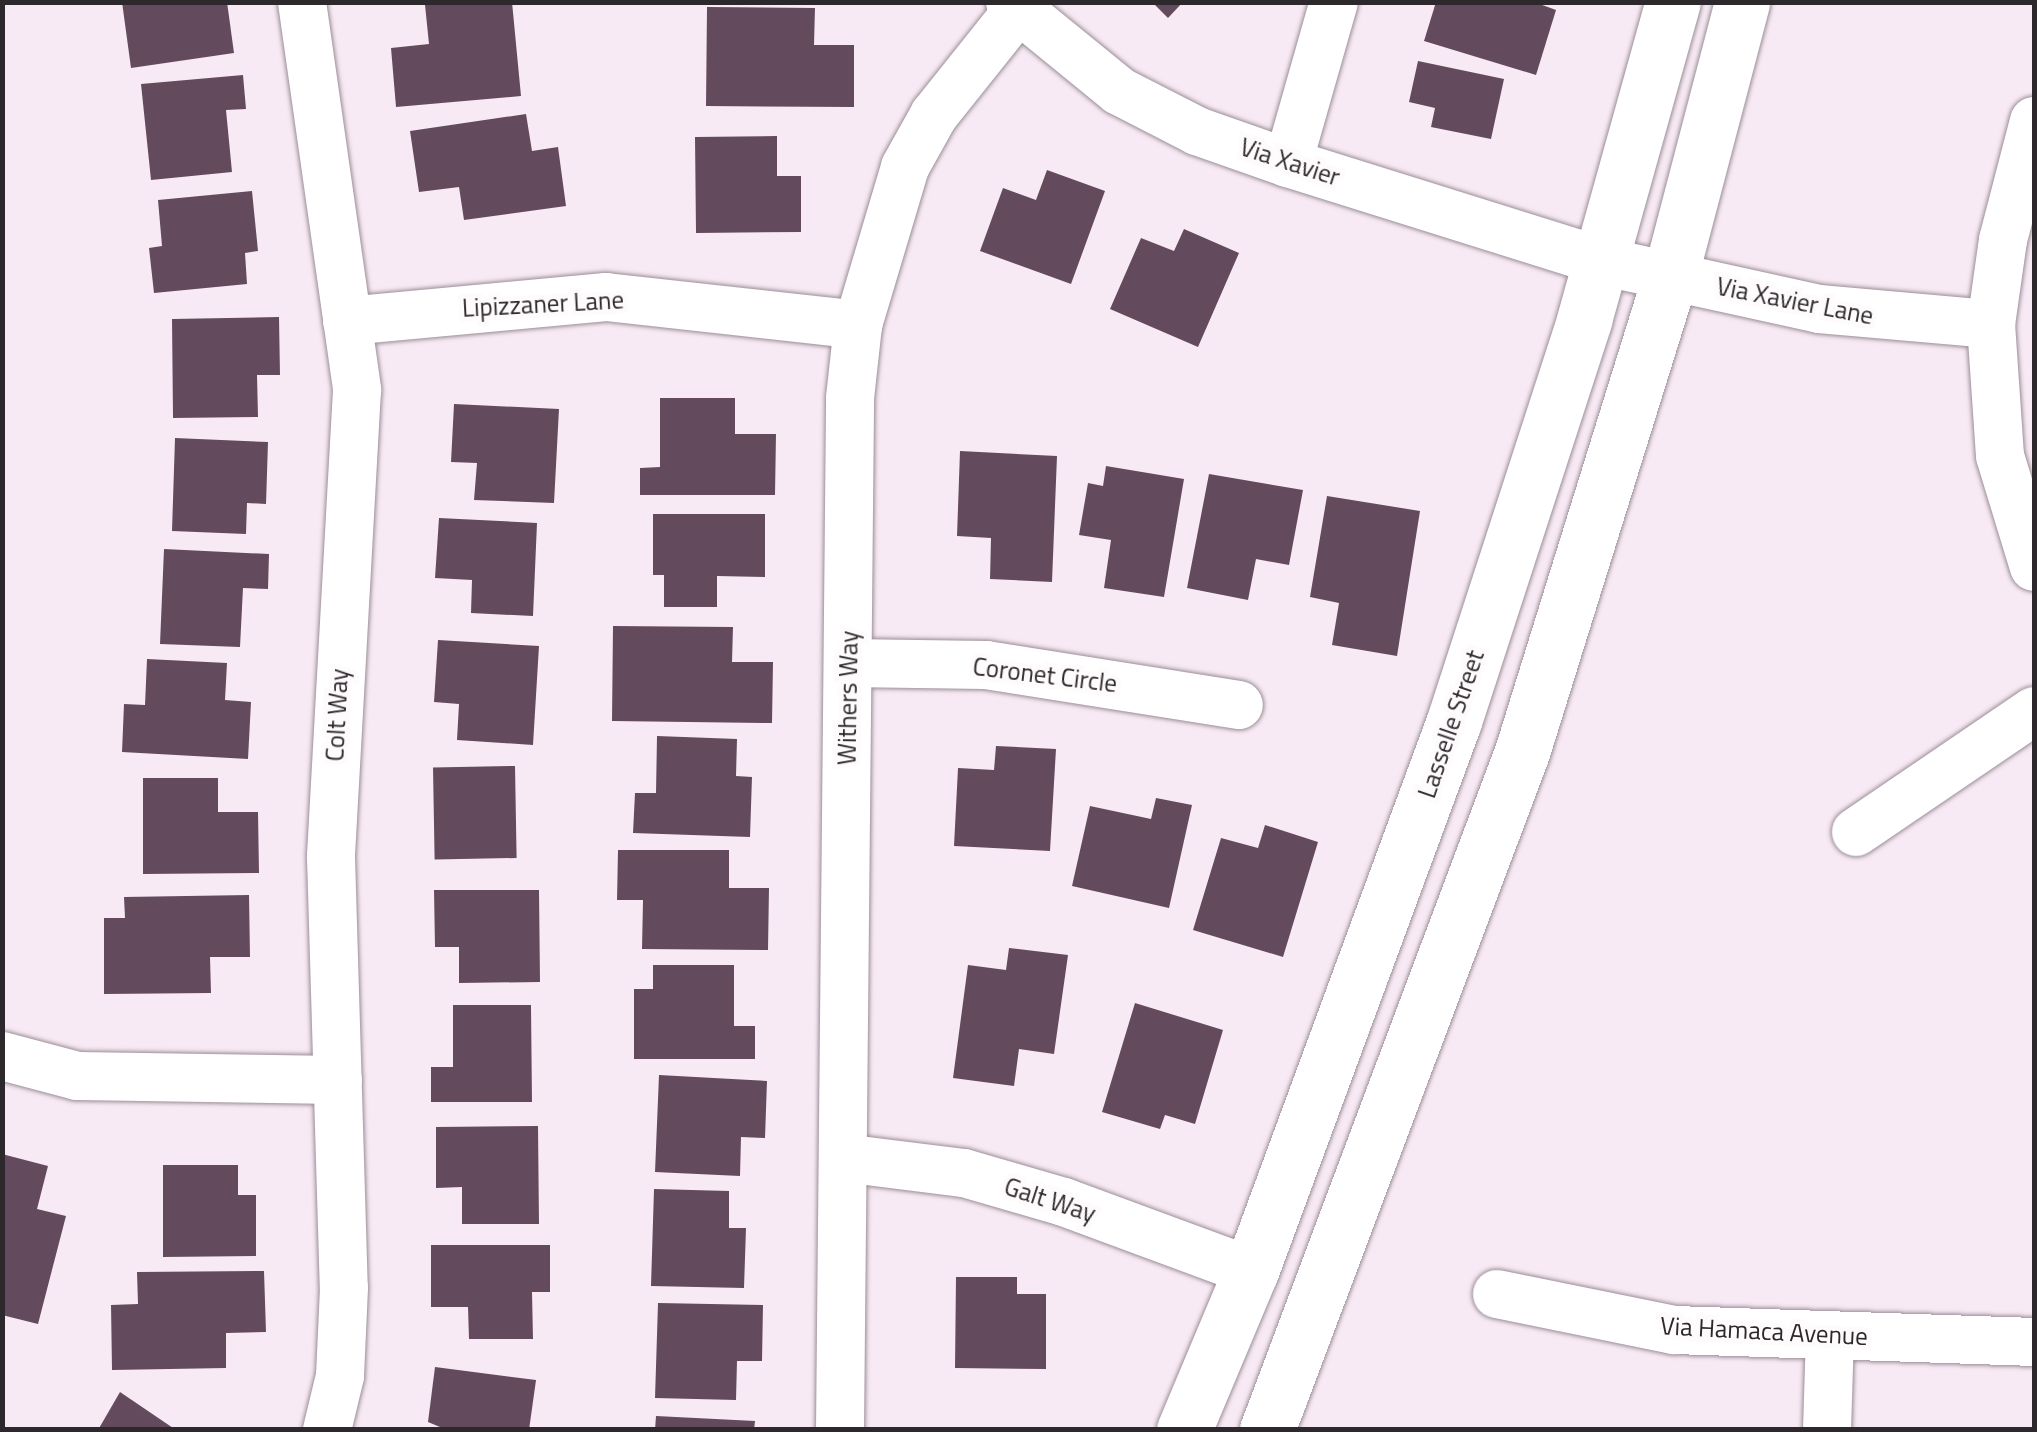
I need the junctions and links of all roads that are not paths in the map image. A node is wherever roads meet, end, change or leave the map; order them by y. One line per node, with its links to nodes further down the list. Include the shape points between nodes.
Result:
1 (302, 2): 10 (street, Colt Way)
2 (1334, 2): 7 (street)
3 (1674, 2): 8 (main road, Lasselle Street)
4 (1742, 2): 9 (main road)
5 (1013, 7): 7 (street, Via Xavier, via 1118,91 1197,131); 12 (street, Withers Way, via 905,166)
6 (2034, 122): 11 (street, via 2002,240)
7 (1288, 163): 8 (street, Via Xavier)
8 (1601, 261): 9 (street, Via Xavier Lane); 21 (main road, Lasselle Street, via 1454,720)
9 (1670, 277): 11 (street, Via Xavier Lane, via 1879,318); 29 (main road, via 1522,752)
10 (348, 321): 12 (street, Lipizzaner Lane, via 606,296); 19 (street, Colt Way, via 357,390 334,746)
11 (1991, 324): 13 (street, via 2000,456)
12 (858, 325): 14 (street, Withers Way, via 850,398)
13 (2034, 568)
14 (848, 663): 15 (street, Coronet Circle, via 1005,667); 20 (street, Withers Way)
15 (1240, 705)
16 (2034, 710): 17 (street)
17 (1856, 832)
18 (2, 1056): 19 (street, via 77,1076)
19 (338, 1080): 25 (street, Colt Way, via 344,1288 340,1376)
20 (843, 1158): 21 (street, Galt Way, via 964,1173); 26 (street, Withers Way)
21 (1250, 1271): 27 (main road, Lasselle Street); 28 (main road, via 1250,1365)
22 (1497, 1294): 23 (street, Via Hamaca Avenue, via 1674,1330)
23 (1830, 1336): 24 (street, Via Hamaca Avenue); 30 (street)
24 (2034, 1342)
25 (327, 1430)
26 (840, 1430)
27 (1184, 1430)
28 (1223, 1430)
29 (1267, 1430)
30 (1827, 1430)

